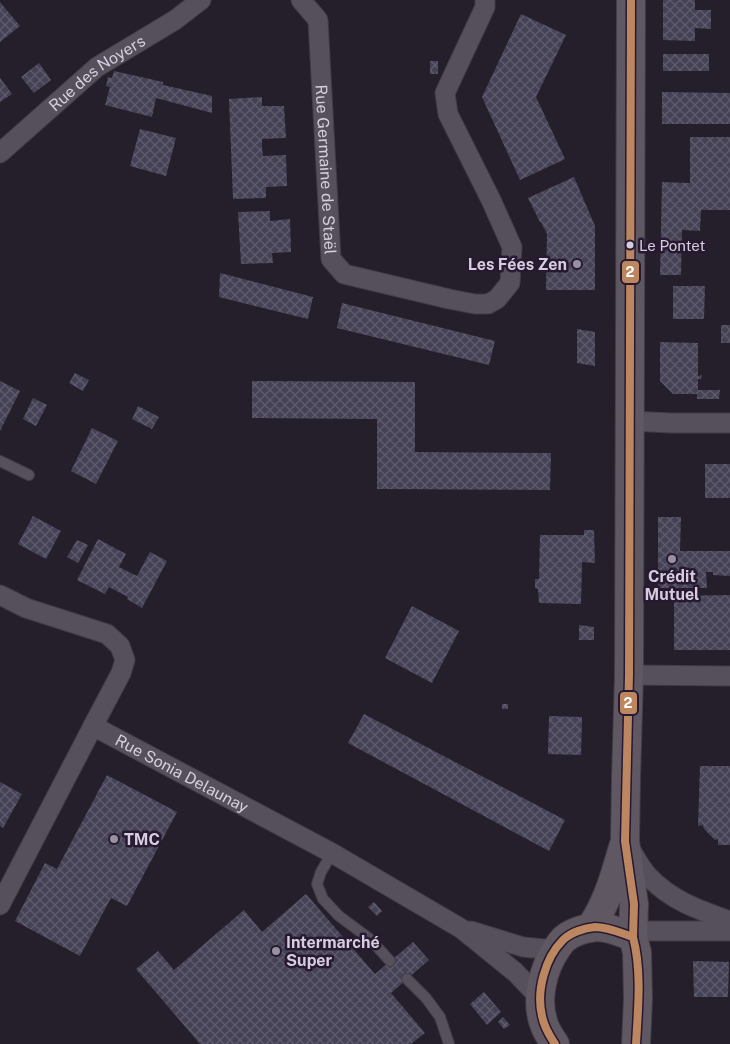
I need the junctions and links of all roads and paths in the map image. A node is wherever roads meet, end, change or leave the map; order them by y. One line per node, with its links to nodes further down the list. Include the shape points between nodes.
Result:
1 (201, 0): 5 (street, Rue des Noyers, via 97,67)
2 (301, 0): 3 (street, Rue Germaine de Staël, via 318,20 331,259 344,274 475,304 488,304 497,299 510,283 512,247 448,114 445,93 485,7)
3 (485, 0)
4 (631, 0): 6 (main road)
5 (0, 153)
6 (630, 421): 7 (street); 11 (main road)
7 (730, 423)
8 (0, 461): 9 (lane)
9 (28, 475)
10 (0, 594): 13 (street, via 26,608 107,634 120,646 125,660 122,673)
11 (629, 676): 12 (street); 14 (main road)
12 (730, 676)
13 (93, 726): 15 (street, Rue Sonia Delaunay); 16 (street)
14 (626, 841): 17 (street, via 647,876 673,898); 18 (main road, via 605,902); 21 (main road, via 634,904)
15 (332, 854): 19 (street, Rue Sonia Delaunay); 23 (lane, via 317,884 323,899 339,916 370,939)
16 (0, 905)
17 (730, 921)
18 (590, 928): 21 (main road, via 616,930); 22 (main road, via 563,939)
19 (462, 929): 22 (street, Rue Sonia Delaunay, via 523,947); 25 (street, Rue Sonia Delaunay)
20 (730, 931): 21 (street, via 647,932)
21 (633, 937): 28 (main road, via 637,952)
22 (557, 948): 25 (main road, via 542,981)
23 (390, 962)
24 (408, 979): 26 (lane, via 440,1017)
25 (541, 999): 27 (main road, via 544,1024)
26 (449, 1044)
27 (555, 1044)
28 (636, 1044)

